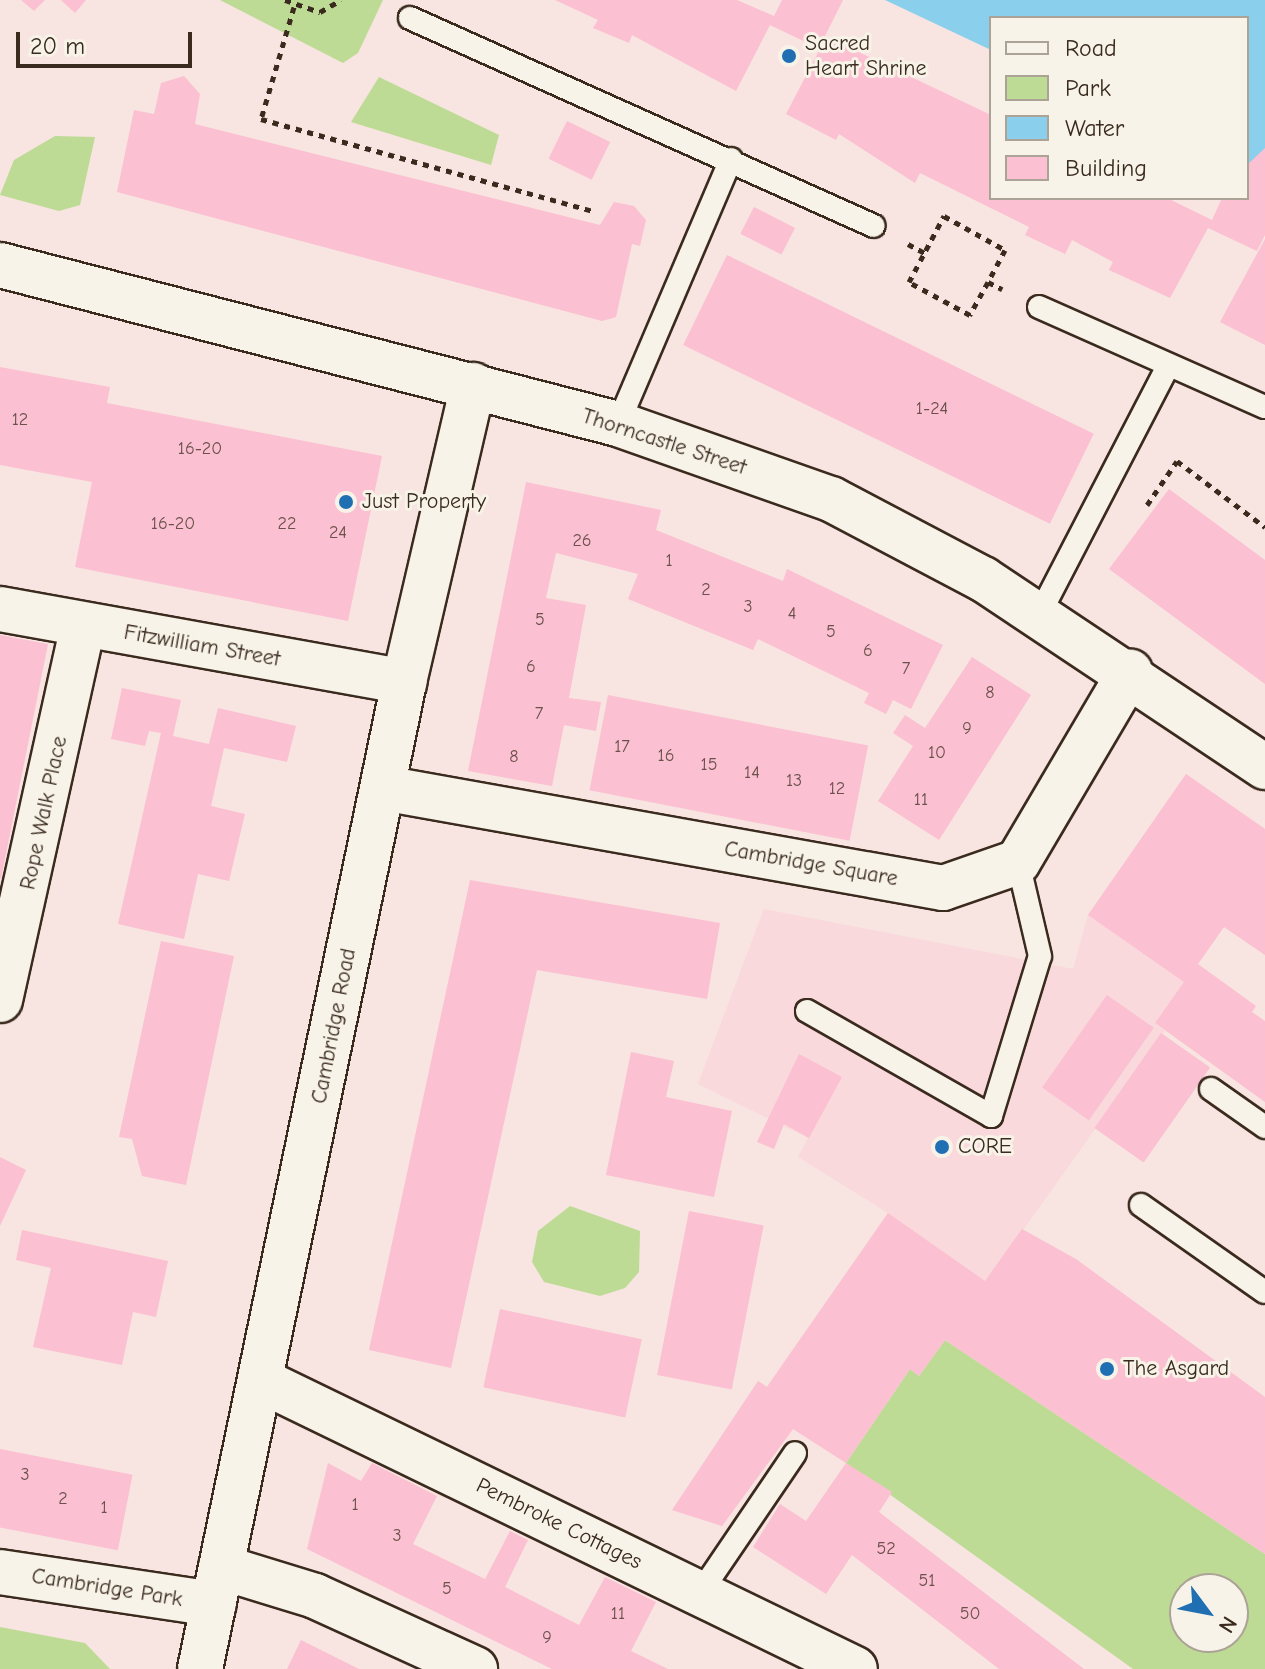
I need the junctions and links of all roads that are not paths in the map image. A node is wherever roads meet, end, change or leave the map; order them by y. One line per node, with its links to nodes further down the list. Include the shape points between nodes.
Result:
1 (410, 18): 2 (lane)
2 (731, 159): 3 (lane); 9 (lane)
3 (874, 226)
4 (0, 265): 7 (street, Thorncastle Street)
5 (1039, 307): 6 (lane)
6 (1168, 366): 8 (lane); 11 (lane)
7 (473, 385): 9 (street, Thorncastle Street); 14 (street, Cambridge Road)
8 (1265, 407)
9 (618, 424): 11 (street, Thorncastle Street, via 831,499)
10 (0, 609): 12 (street, Fitzwilliam Street)
11 (1039, 615): 13 (street, Thorncastle Street)
12 (83, 625): 14 (street, Fitzwilliam Street); 18 (street, Rope Walk Place)
13 (1130, 672): 15 (street, Thorncastle Street); 17 (street)
14 (404, 682): 16 (street, Cambridge Road)
15 (1265, 767)
16 (383, 788): 17 (street, Cambridge Square, via 943,888); 24 (street, Cambridge Road)
17 (1018, 862): 19 (lane, via 1040,956 991,1116)
18 (3, 987)
19 (807, 1011)
20 (1211, 1089): 21 (lane)
21 (1265, 1127)
22 (1141, 1205): 23 (lane)
23 (1265, 1292)
24 (262, 1381): 27 (street, Cambridge Road); 28 (street, Pembroke Cottages)
25 (795, 1453): 28 (lane)
26 (0, 1572): 27 (street, Cambridge Park)
27 (217, 1586): 29 (street, Cambridge Road); 30 (street, via 315,1596)
28 (700, 1593): 31 (street, Pembroke Cottages)
29 (200, 1669)
30 (475, 1669)
31 (855, 1669)

